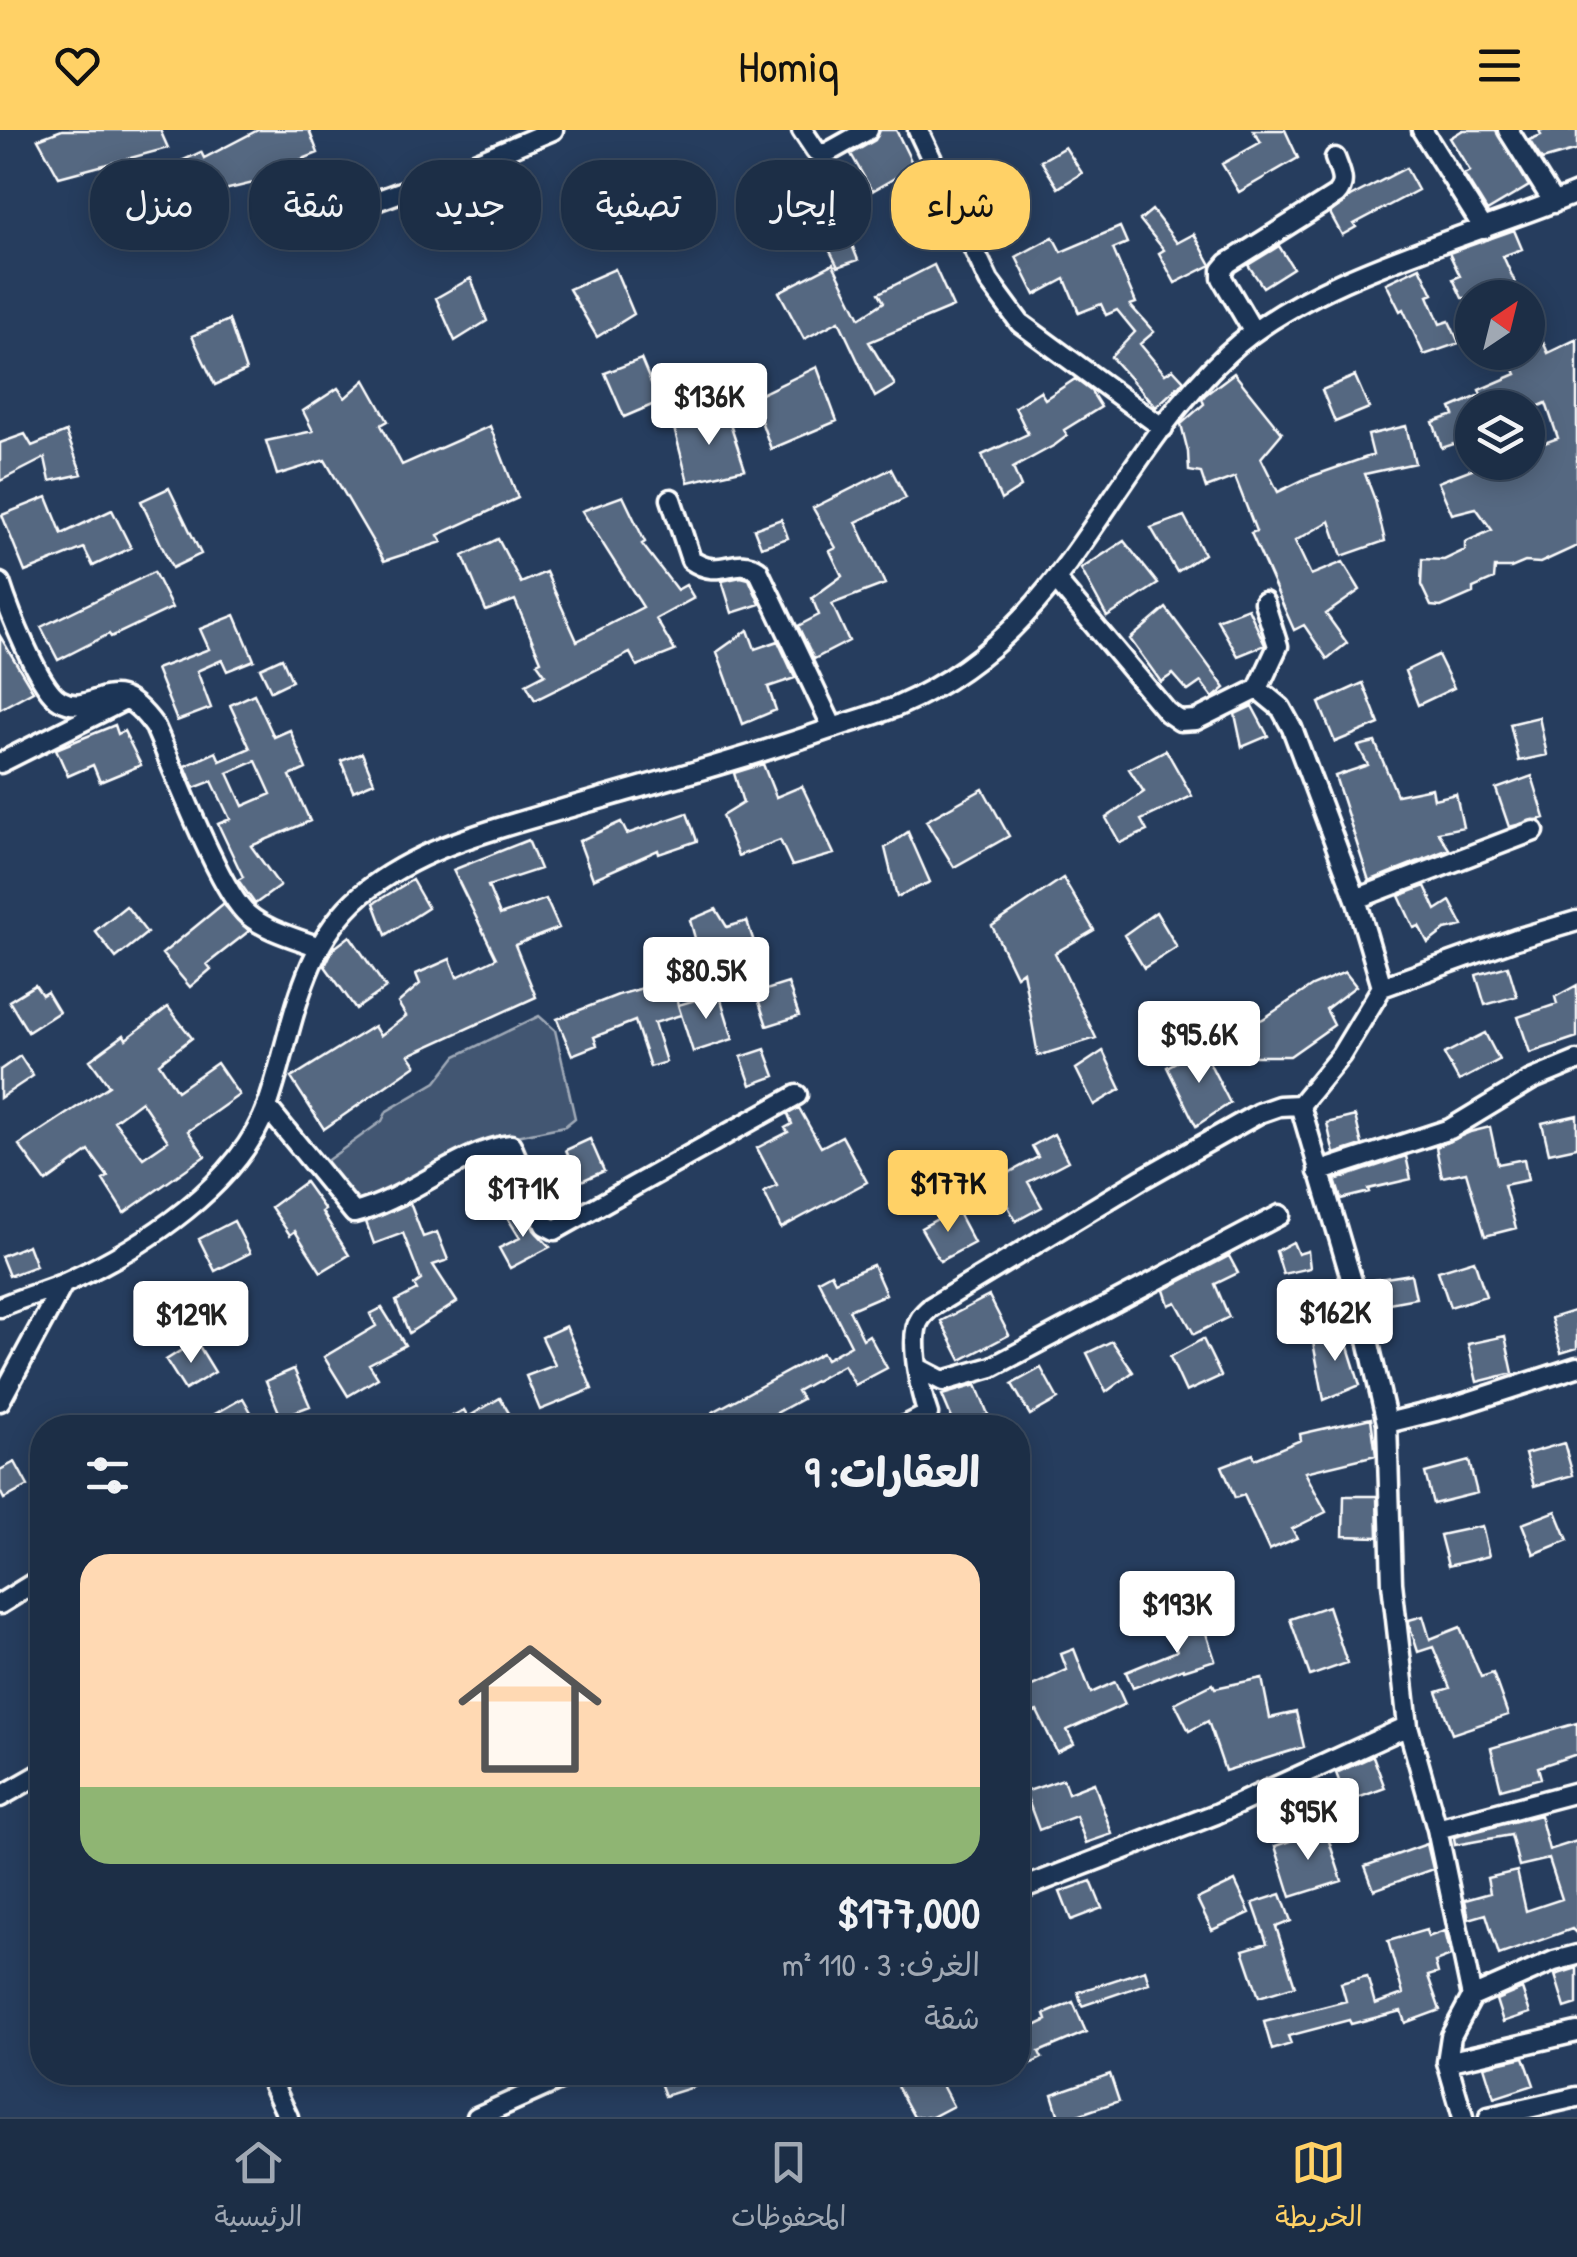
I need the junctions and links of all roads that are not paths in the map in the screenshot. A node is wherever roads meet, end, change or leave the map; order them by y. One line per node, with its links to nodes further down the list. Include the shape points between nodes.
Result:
1 (553, 130): 9 (street)
2 (802, 130): 3 (street, via 825,154)
3 (868, 130)
4 (918, 130): 13 (street, via 1003,303)
5 (1422, 130): 11 (street)
6 (1508, 130): 10 (street)
7 (1335, 158): 12 (street, via 1343,180 1336,195 1222,270)
8 (1577, 193): 10 (street)
9 (380, 199)
10 (1554, 202): 11 (street)
11 (1484, 229): 12 (street, via 1384,266)
12 (1253, 331): 13 (street)
13 (1163, 428): 15 (street)
14 (671, 499): 20 (street, via 692,560 718,570 744,564 758,570)
15 (1057, 581): 18 (street, via 1180,722); 20 (street, via 980,659 898,705)
16 (0, 583): 19 (street, via 13,621 58,700)
17 (1264, 602): 18 (street, via 1278,646)
18 (1258, 689): 23 (street, via 1292,728)
19 (128, 698): 21 (street); 25 (street, via 155,728 228,890 247,915)
20 (832, 728): 25 (street, via 438,848 358,897)
21 (0, 762)
22 (1534, 830): 23 (street)
23 (1356, 899): 26 (street)
24 (1577, 921): 26 (street)
25 (319, 947): 30 (street)
26 (1382, 986): 29 (street, via 1341,1055)
27 (1577, 1061): 31 (street, via 1450,1129)
28 (797, 1095): 30 (street, via 555,1230 545,1225 511,1145 354,1213)
29 (1300, 1105): 31 (street); 36 (street, via 1259,1114 931,1307 918,1321)
30 (267, 1108): 33 (street, via 221,1178 145,1240)
31 (1318, 1172): 39 (street)
32 (1280, 1215): 36 (street, via 992,1367 943,1380)
33 (62, 1284): 34 (street); 37 (street)
34 (0, 1307)
35 (1577, 1367): 39 (street)
36 (918, 1368): 38 (street)
37 (0, 1401)
38 (930, 1415)
39 (1387, 1423): 42 (street, via 1392,1584)
40 (30, 1585): 41 (street)
41 (0, 1604)
42 (1408, 1726): 46 (street); 47 (street, via 1216,1814)
43 (30, 1781): 45 (street)
44 (1577, 1792): 46 (street)
45 (0, 1797)
46 (1438, 1829): 49 (street)
47 (1030, 1885)
48 (1577, 1955): 49 (street)
49 (1472, 1997): 51 (street, via 1451,2036)
50 (1577, 2032): 51 (street)
51 (1447, 2062): 57 (street)
52 (273, 2085): 55 (street)
53 (548, 2085): 56 (street)
54 (1577, 2097): 58 (street)
55 (288, 2117)
56 (477, 2117)
57 (1463, 2117)
58 (1488, 2117)

